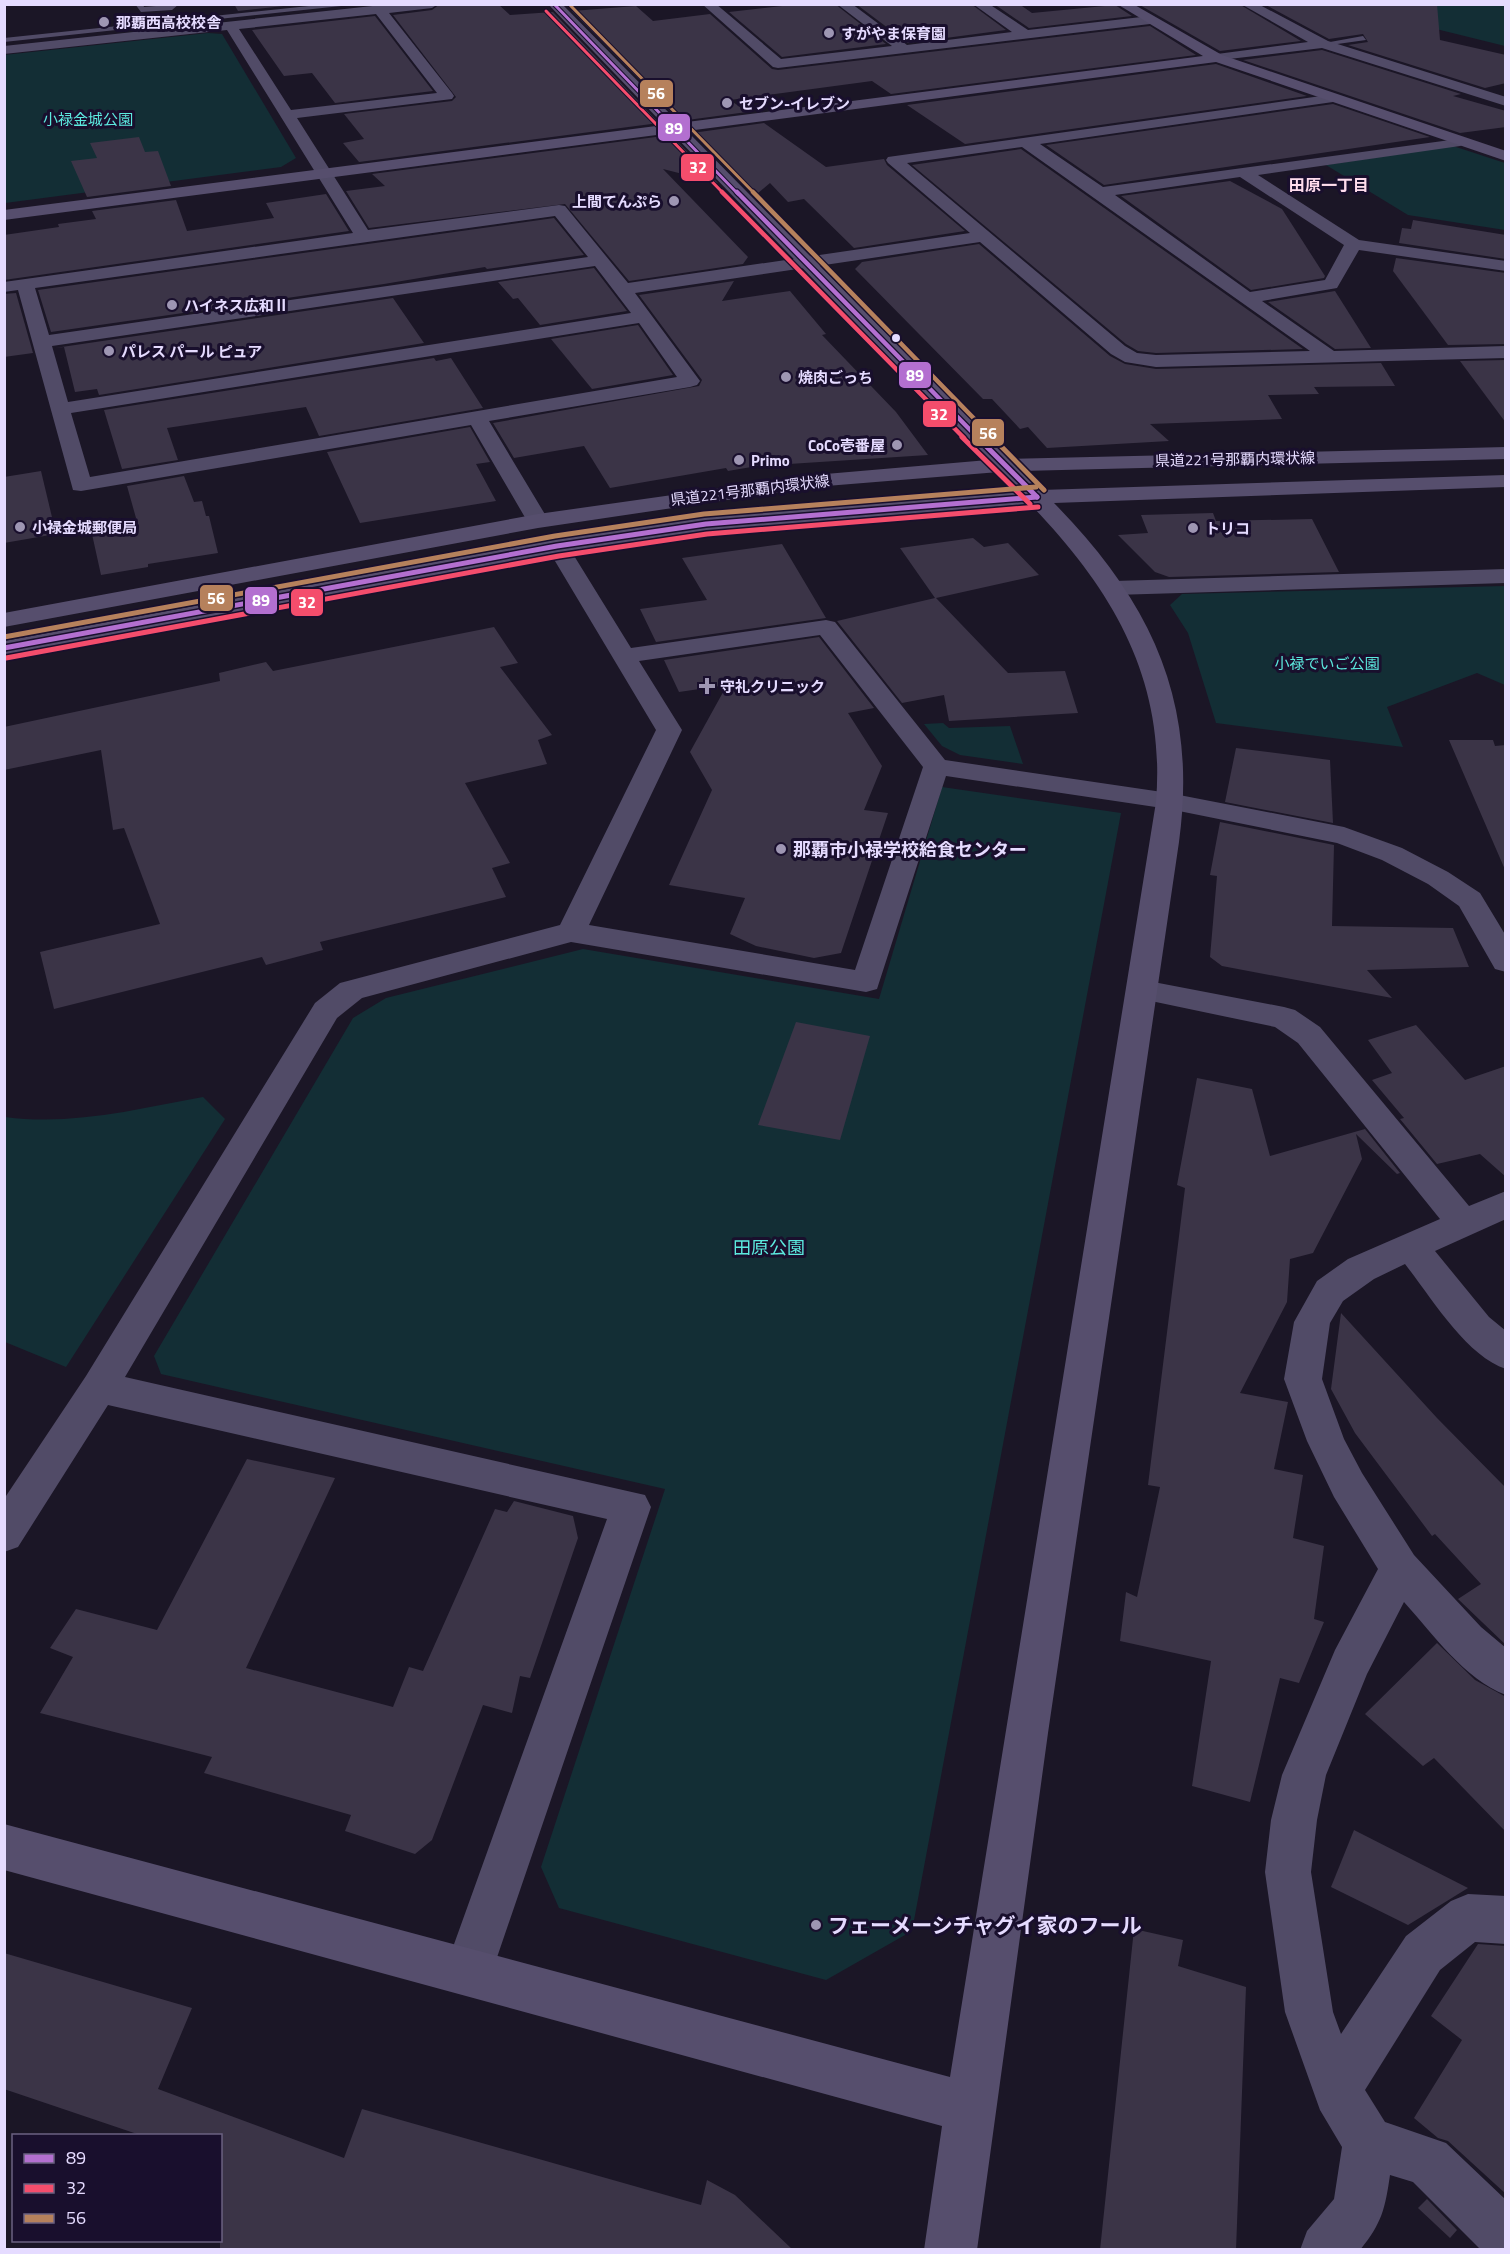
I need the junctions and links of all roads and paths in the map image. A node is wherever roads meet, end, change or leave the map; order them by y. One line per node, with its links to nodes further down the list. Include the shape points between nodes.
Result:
1 (139, 4): 11 (lane, via 141,10)
2 (175, 4): 11 (lane)
3 (356, 4): 15 (lane)
4 (432, 4): 12 (street)
5 (554, 4): 26 (street)
6 (708, 4): 20 (street, via 778,64)
7 (843, 4): 20 (street)
8 (979, 4): 16 (street)
9 (1123, 4): 13 (street)
10 (1247, 4): 19 (street)
11 (160, 10): 15 (lane)
12 (380, 10): 14 (street); 25 (street, via 447,96)
13 (1150, 20): 16 (street); 22 (street)
14 (231, 26): 15 (street); 25 (street)
15 (168, 27): 18 (lane); 21 (street)
16 (1024, 34): 20 (street)
17 (1363, 38): 19 (lane)
18 (4, 40)
19 (1323, 44): 22 (street); 24 (street)
20 (904, 49)
21 (4, 50)
22 (1217, 58): 23 (street); 26 (street)
23 (1335, 98): 27 (street); 28 (street)
24 (1506, 102)
25 (288, 115): 31 (street)
26 (676, 128): 31 (street); 38 (street)
27 (1460, 141): 29 (street); 30 (street)
28 (1026, 142): 32 (street); 35 (street, via 894,160)
29 (1506, 156)
30 (1244, 172): 32 (street); 36 (street)
31 (325, 174): 33 (street); 34 (street)
32 (1103, 192): 43 (street)
33 (4, 215)
34 (363, 236): 37 (street, via 559,210); 40 (street)
35 (983, 237): 38 (street); 47 (street, via 1132,358 1156,361)
36 (1354, 244): 39 (street); 43 (street, via 1331,284)
37 (600, 260): 42 (street); 45 (street)
38 (805, 262): 42 (street); 51 (street)
39 (1506, 266)
40 (25, 284): 41 (street); 45 (street)
41 (4, 287)
42 (623, 289): 44 (street)
43 (1245, 298): 47 (street)
44 (643, 317): 48 (street); 49 (street, via 690,381)
45 (42, 342): 48 (street)
46 (1506, 352): 47 (street)
47 (1329, 356)
48 (60, 409): 49 (street, via 81,485)
49 (477, 418): 54 (street)
50 (1506, 453): 51 (street, 県道221号那覇内環状線)
51 (1005, 465): 53 (street); 54 (street, 県道221号那覇内環状線, via 814,481)
52 (1506, 481): 53 (street, 県道221号那覇内環状線)
53 (1037, 497): 55 (street, 県道221号那覇内環状線, via 706,524); 57 (street)
54 (538, 521): 58 (street, 県道221号那覇内環状線)
55 (557, 546): 59 (street, 県道221号那覇内環状線); 60 (street)
56 (1506, 576): 57 (street)
57 (1114, 588): 62 (street, via 1142,636 1159,681 1170,744)
58 (4, 620)
59 (4, 648)
60 (624, 656): 61 (street, via 826,627); 63 (street, via 669,730)
61 (936, 767): 62 (street); 63 (street, via 866,982)
62 (1169, 801): 64 (street, via 1344,836 1392,854 1470,900); 65 (street)
63 (571, 932): 70 (street, via 369,983 337,999 283,1080)
64 (1506, 962)
65 (1143, 990): 67 (street, via 1284,1018 1309,1035); 78 (street)
66 (1506, 1204): 67 (street)
67 (1463, 1223): 68 (street)
68 (1411, 1246): 69 (street, via 1476,1328); 72 (street, via 1361,1269 1330,1291 1312,1322 1303,1379 1326,1441 1348,1485)
69 (1506, 1354)
70 (99, 1387): 71 (street); 76 (street, via 631,1507)
71 (4, 1534)
72 (1400, 1568): 73 (street, via 1466,1641); 77 (street, via 1350,1664 1304,1774 1294,1820 1288,1872 1309,2012)
73 (1506, 1675)
74 (4, 1847): 76 (street)
75 (1506, 1920): 77 (street, via 1467,1918 1423,1953 1357,2054)
76 (468, 1972): 78 (street)
77 (1338, 2092): 79 (street)
78 (970, 2108): 81 (street)
79 (1368, 2143): 80 (street, via 1428,2161); 82 (street, via 1359,2210)
80 (1506, 2237)
81 (950, 2250)
82 (1326, 2250)

